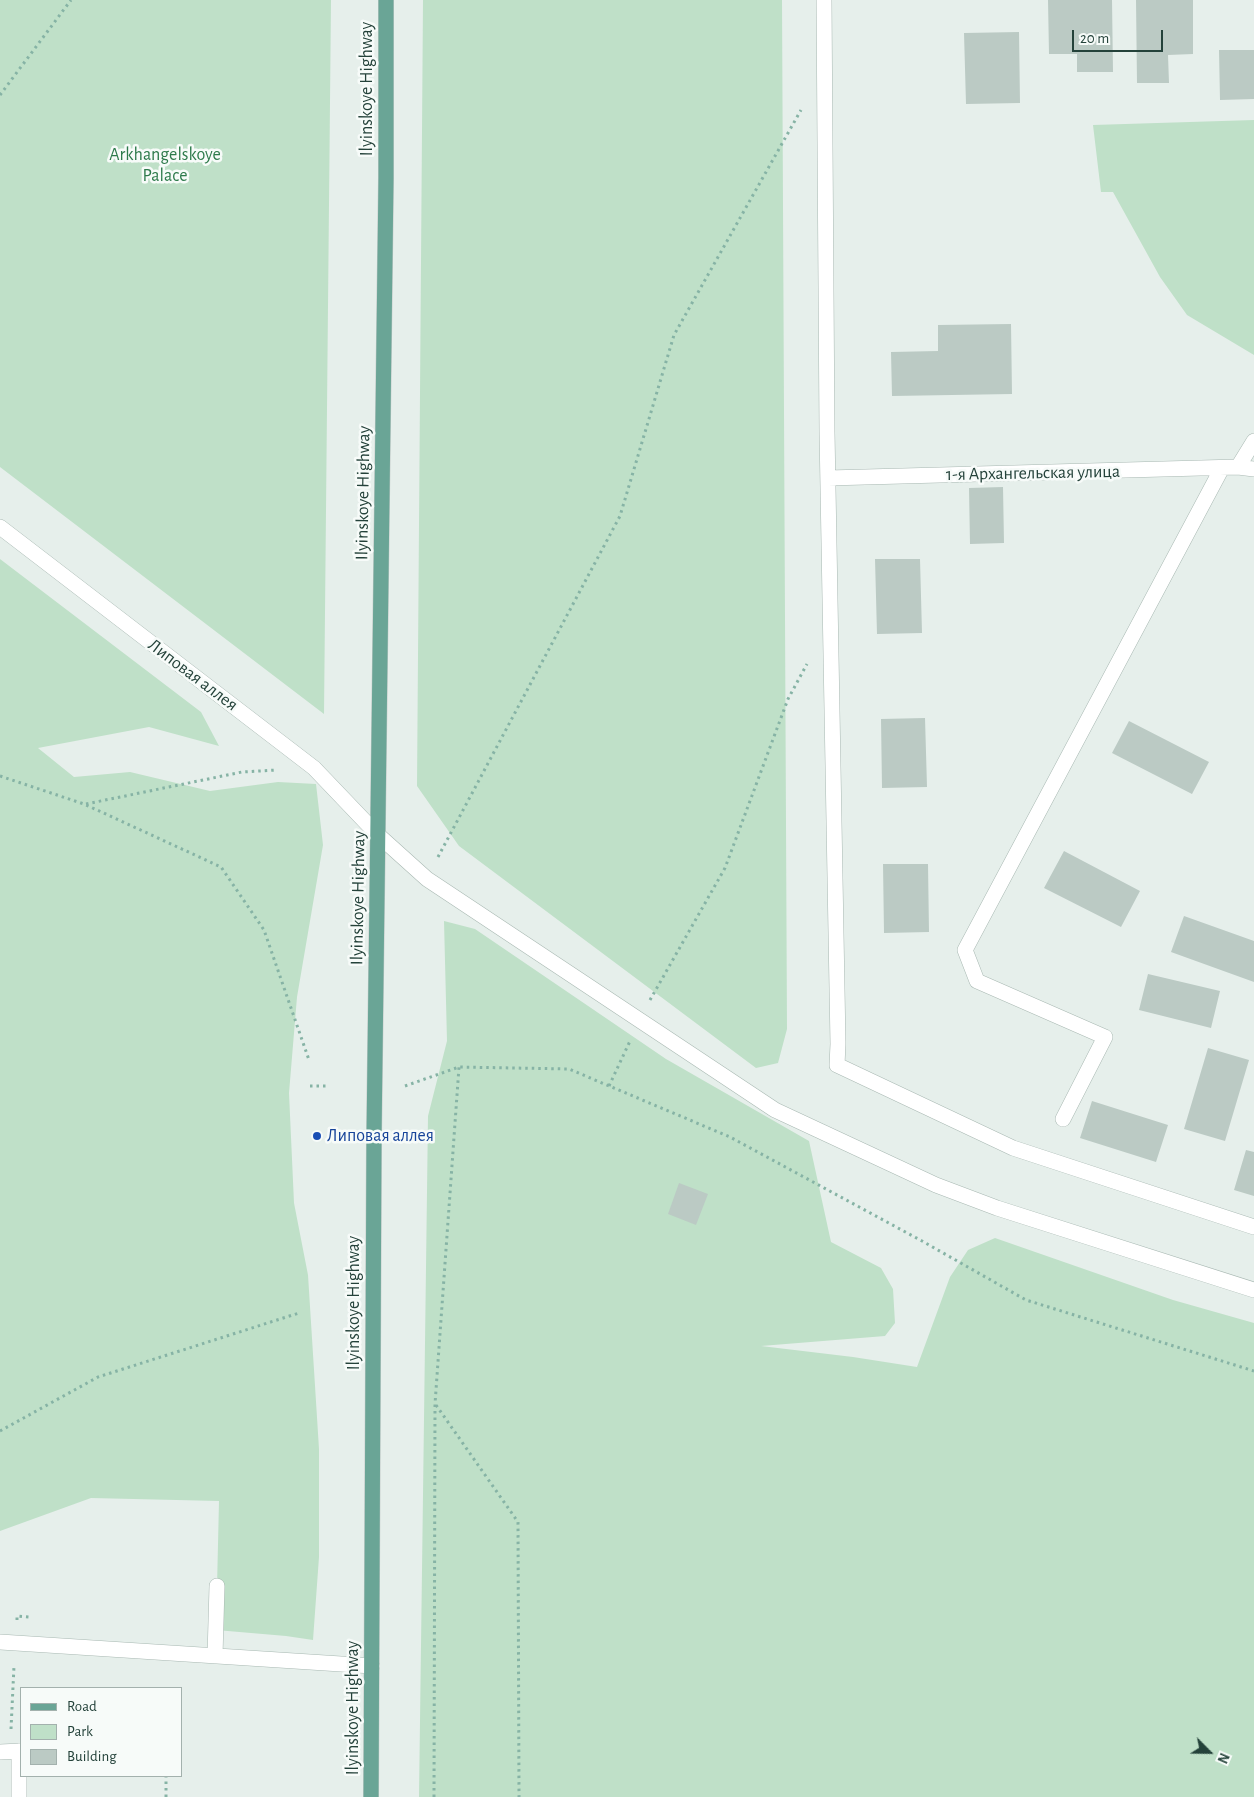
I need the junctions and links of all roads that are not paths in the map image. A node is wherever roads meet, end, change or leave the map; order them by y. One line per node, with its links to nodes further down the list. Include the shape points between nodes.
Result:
1 (386, 0): 9 (main road, Ilyinskoye Highway)
2 (824, 0): 7 (street)
3 (1254, 441): 5 (street)
4 (1222, 468): 5 (street, 1-я Архангельская улица); 7 (street, 1-я Архангельская улица); 10 (street, via 966,950 977,981 1105,1037)
5 (1238, 468): 6 (street, 1-я Архангельская улица)
6 (1254, 469)
7 (828, 478): 11 (street, via 837,1065 1013,1148)
8 (0, 527): 9 (street, Липовая аллея, via 314,768)
9 (377, 834): 12 (street, Липовая аллея, via 427,879 776,1110 936,1185 996,1208); 16 (main road, Ilyinskoye Highway)
10 (1063, 1119)
11 (1254, 1227)
12 (1254, 1290)
13 (217, 1586): 15 (street)
14 (8, 1643): 15 (street)
15 (215, 1656): 16 (street)
16 (372, 1666): 19 (main road, Ilyinskoye Highway)
17 (12, 1751): 18 (street)
18 (19, 1797)
19 (371, 1797)

